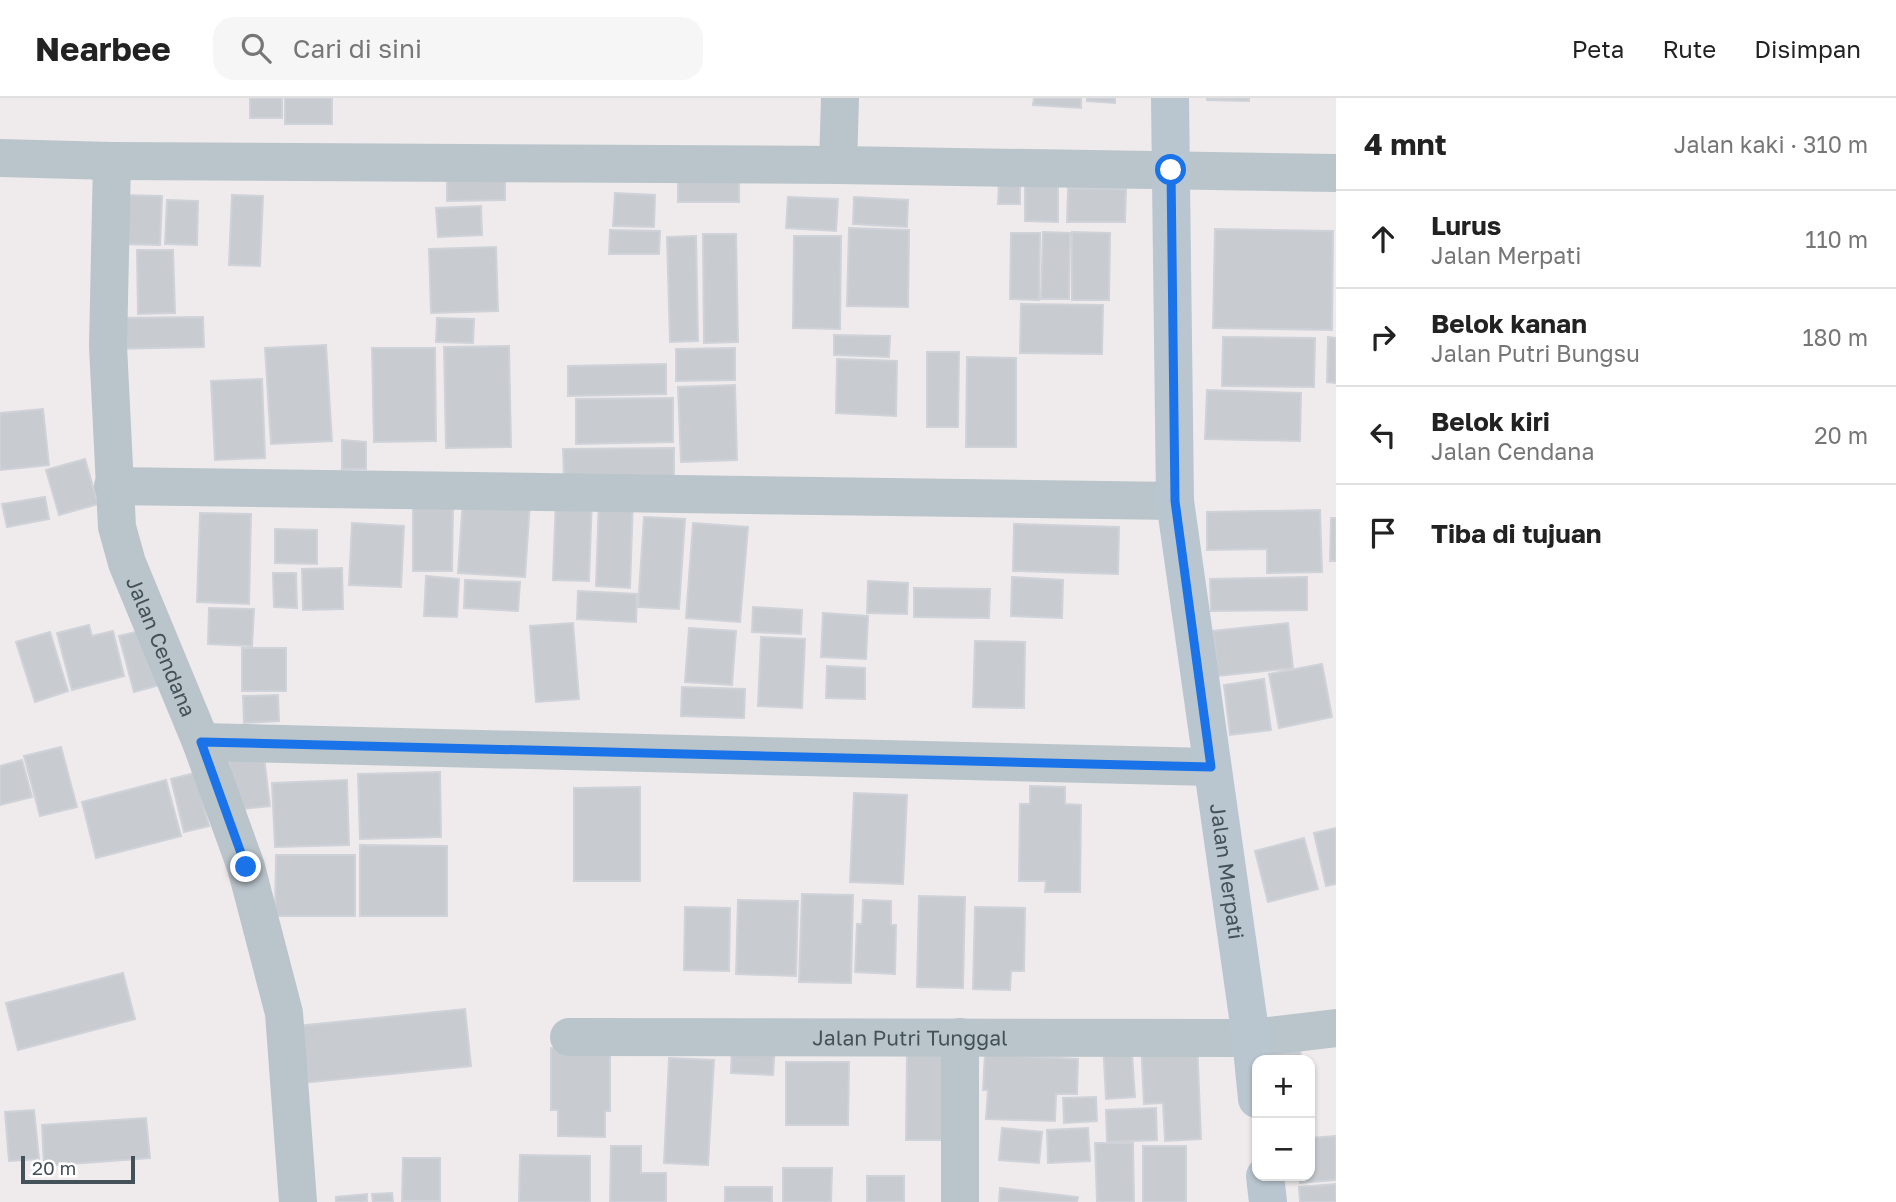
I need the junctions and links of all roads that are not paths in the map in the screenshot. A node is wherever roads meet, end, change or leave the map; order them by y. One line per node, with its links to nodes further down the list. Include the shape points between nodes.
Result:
1 (840, 98): 5 (street)
2 (1170, 98): 6 (street, Jalan Merpati)
3 (0, 158): 4 (street)
4 (112, 162): 5 (street); 8 (street, Jalan Cendana, via 108,346)
5 (838, 165): 6 (street)
6 (1171, 170): 7 (street); 9 (street, Jalan Merpati)
7 (1336, 173)
8 (113, 486): 9 (street); 10 (street, Jalan Cendana, via 127,563)
9 (1175, 501): 11 (street, Jalan Merpati)
10 (201, 742): 11 (street); 18 (street, Jalan Cendana, via 246,867 284,1013)
11 (1211, 767): 15 (street, Jalan Merpati)
12 (1336, 1028): 15 (street, Jalan Putri Tunggal)
13 (569, 1037): 14 (street, Jalan Putri Tunggal)
14 (960, 1037): 15 (street, Jalan Putri Tunggal); 19 (street)
15 (1251, 1038): 16 (street, Jalan Merpati)
16 (1253, 1055)
17 (1266, 1181): 20 (street)
18 (298, 1202)
19 (960, 1202)
20 (1268, 1202)

